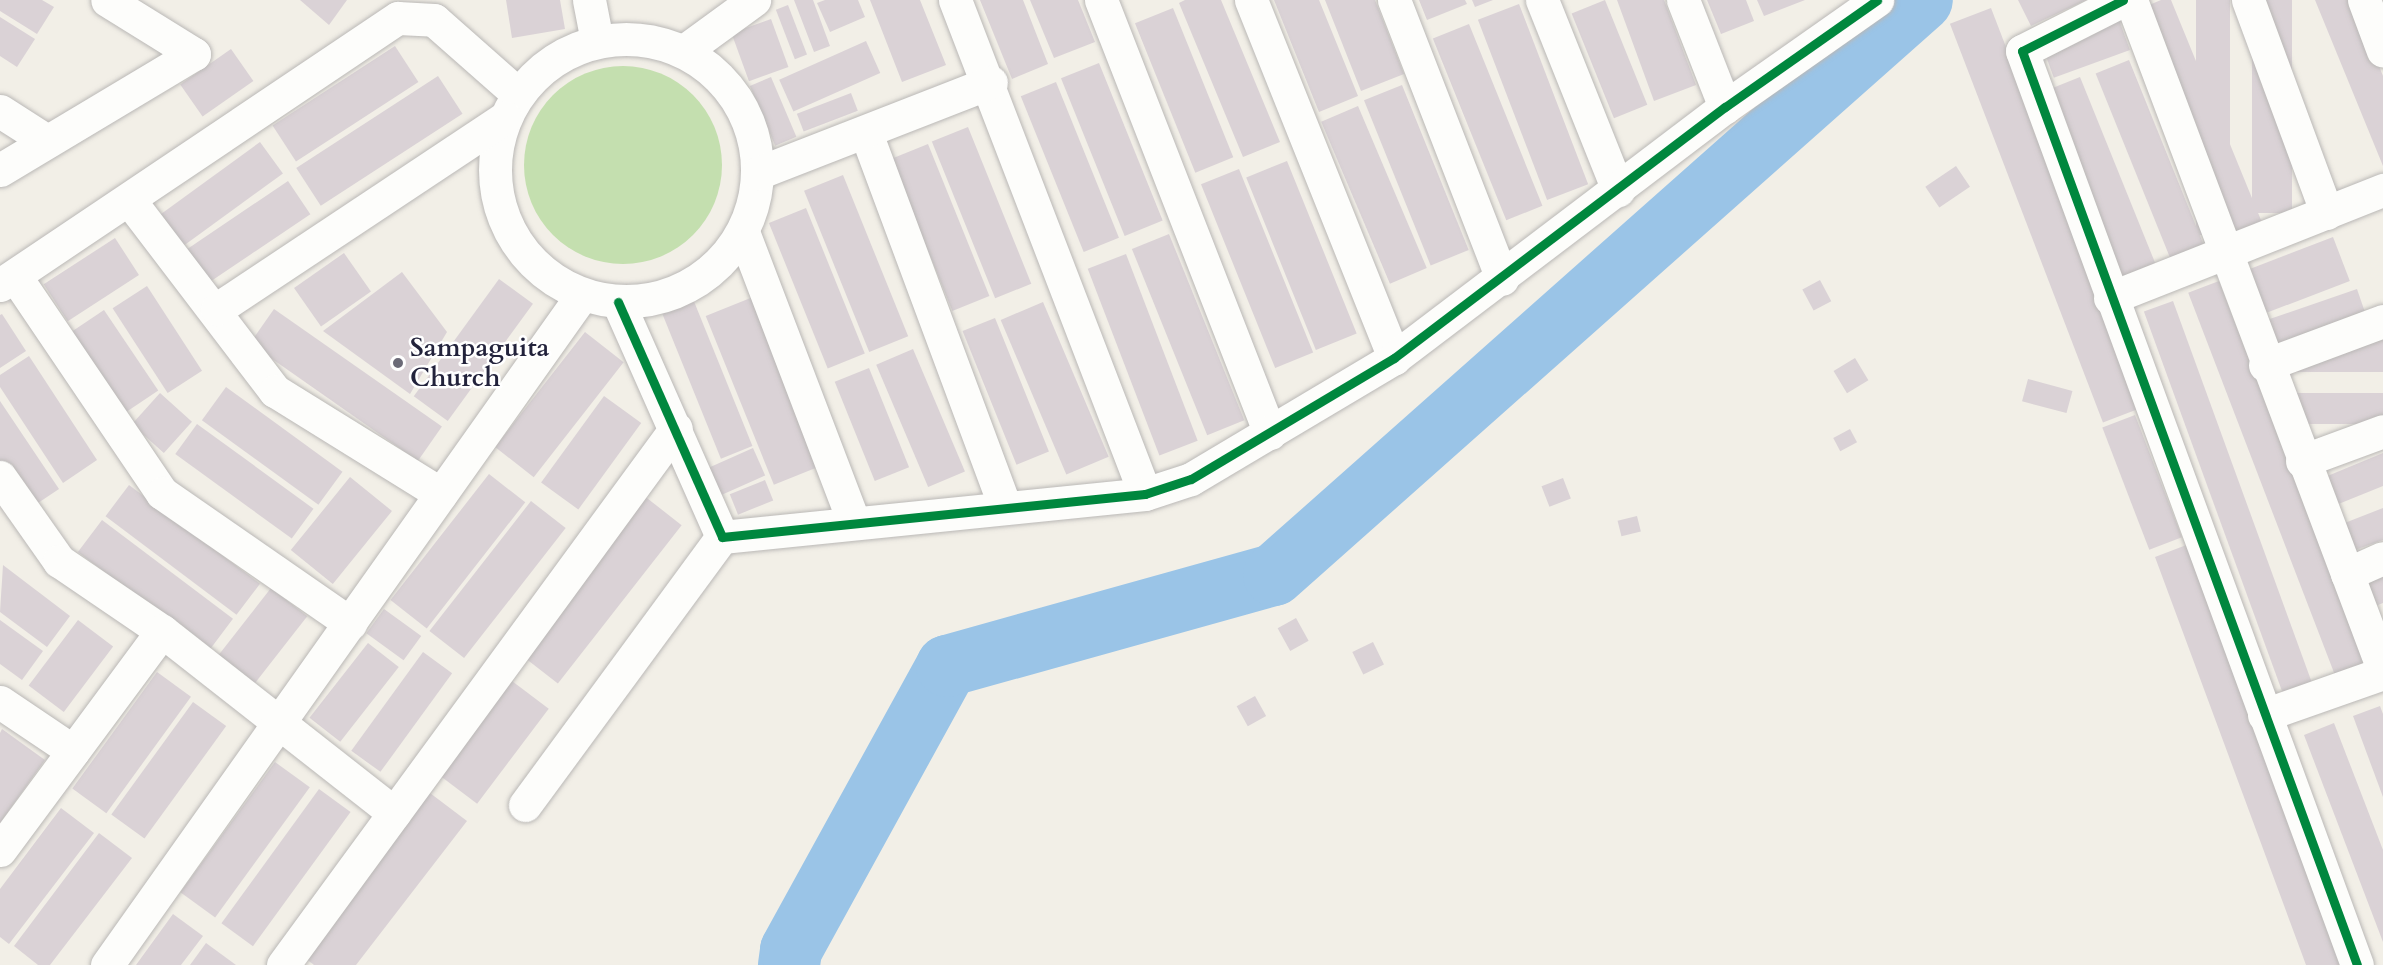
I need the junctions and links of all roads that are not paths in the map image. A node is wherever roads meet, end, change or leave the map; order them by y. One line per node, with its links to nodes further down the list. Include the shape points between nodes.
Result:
1 (108, 0): 24 (street, via 194,54)
2 (589, 0): 16 (street)
3 (955, 0): 19 (street)
4 (1101, 0): 44 (street)
5 (1251, 0): 40 (street)
6 (1394, 0): 33 (street)
7 (1542, 0): 27 (street)
8 (1683, 0): 21 (street)
9 (1876, 0): 15 (street)
10 (2123, 0): 36 (street, via 2022,51)
11 (2131, 0): 32 (street)
12 (2248, 0): 30 (street)
13 (2364, 0): 18 (street)
14 (746, 3): 17 (street)
15 (1839, 11): 21 (street)
16 (597, 41): 17 (street, via 626,38); 20 (street, via 540,70)
17 (684, 51): 26 (street, via 723,81 744,115)
18 (2383, 51)
19 (991, 82): 23 (street); 47 (street)
20 (511, 106): 29 (street, via 434,21 398,18); 35 (street, via 495,160 499,203 516,242 545,274); 38 (street)
21 (1725, 107): 27 (street)
22 (0, 111): 24 (street)
23 (866, 133): 26 (street); 49 (street)
24 (47, 141): 25 (street)
25 (0, 170)
26 (758, 172): 31 (street)
27 (1618, 190): 33 (street)
28 (2383, 190): 30 (street)
29 (130, 201): 34 (street); 38 (street)
30 (2327, 213): 32 (street)
31 (743, 232): 37 (street, via 721,263 691,285 656,299); 50 (street)
32 (2224, 257): 36 (street); 41 (street)
33 (1502, 279): 40 (street)
34 (7, 280): 54 (street, via 162,493)
35 (582, 295): 37 (street); 48 (street)
36 (2110, 298): 58 (street)
37 (618, 302): 42 (street)
38 (217, 309): 48 (street, via 275,391)
39 (2383, 321): 41 (street)
40 (1394, 358): 44 (street)
41 (2265, 365): 45 (street)
42 (676, 428): 51 (street); 62 (street)
43 (2383, 431): 45 (street)
44 (1270, 433): 47 (street, via 1191,479)
45 (2302, 461): 53 (street)
46 (0, 477): 55 (street, via 59,561)
47 (1145, 494): 49 (street)
48 (441, 495): 54 (street)
49 (1005, 507): 50 (street)
50 (854, 523): 51 (street)
51 (722, 537): 61 (street)
52 (2383, 558): 53 (street)
53 (2347, 574): 56 (street)
54 (350, 623): 59 (street)
55 (162, 631): 59 (street); 60 (street)
56 (2383, 671): 58 (street)
57 (0, 702): 60 (street)
58 (2264, 715): 66 (street)
59 (279, 722): 62 (street); 64 (street)
60 (73, 751): 63 (street)
61 (525, 805)
62 (394, 813): 65 (street)
63 (0, 849)
64 (107, 965)
65 (284, 965)
66 (2357, 965)

